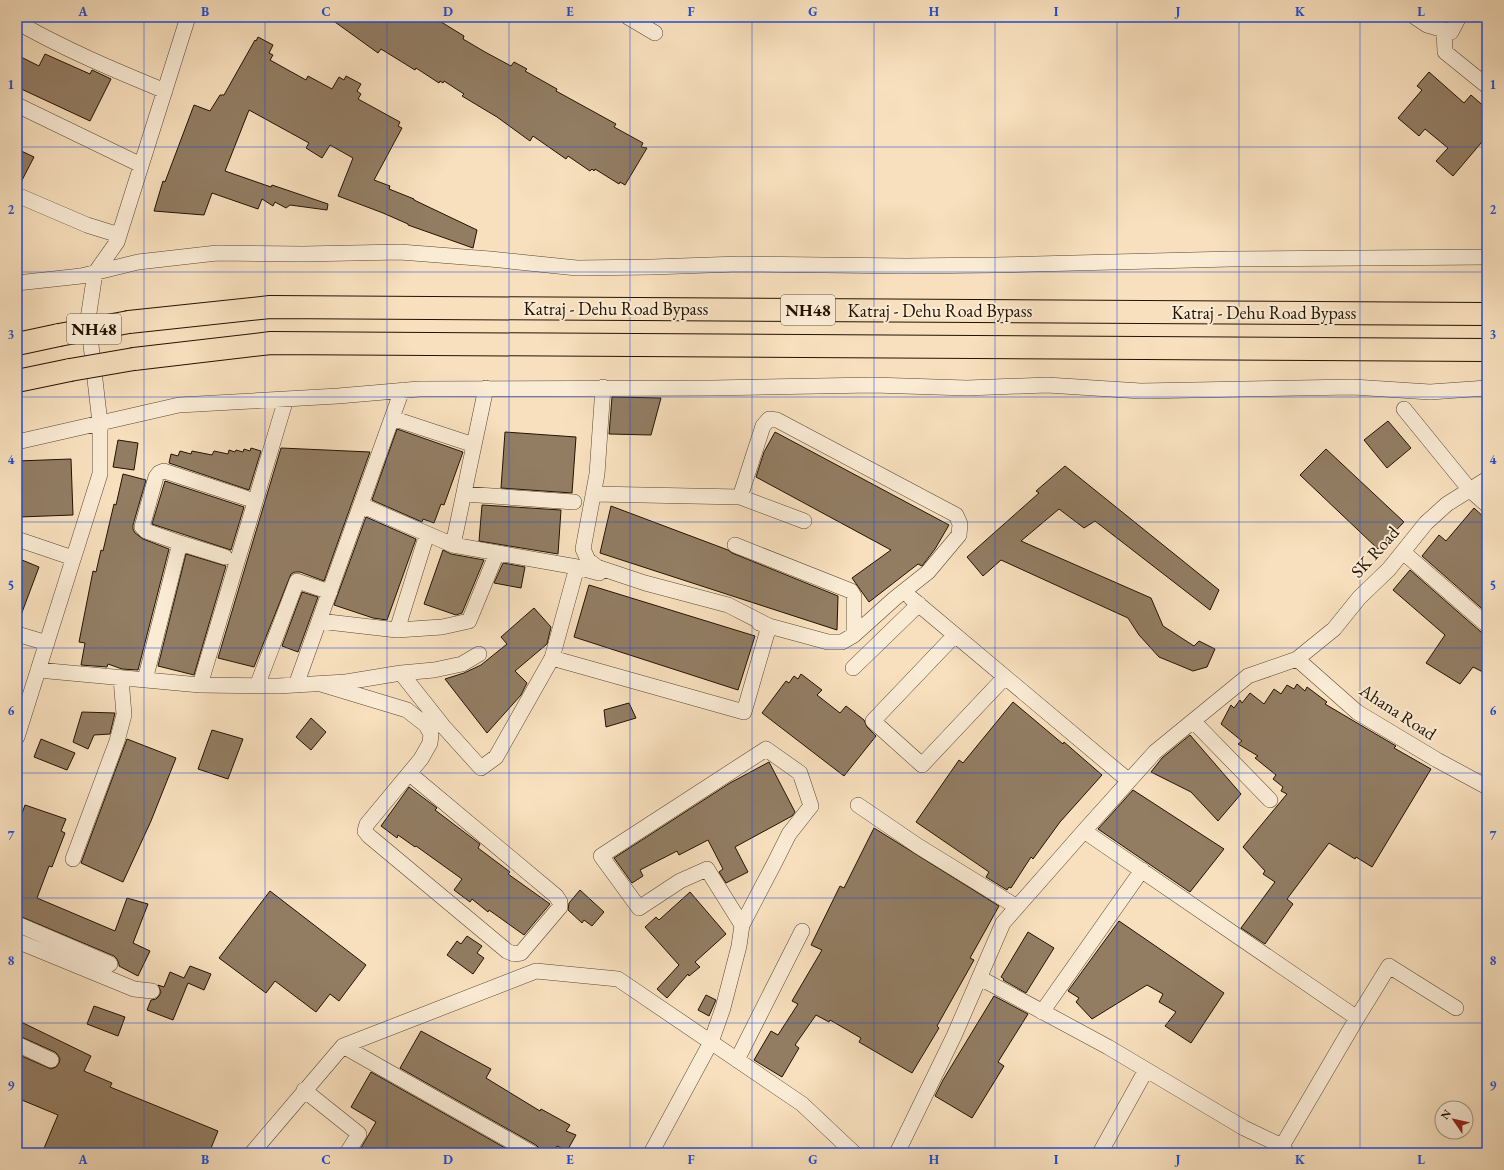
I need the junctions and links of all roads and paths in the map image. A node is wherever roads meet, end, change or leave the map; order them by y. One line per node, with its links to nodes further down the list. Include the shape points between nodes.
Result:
1 (628, 17): 7 (street)
2 (1415, 17): 6 (street, via 1427,25)
3 (1459, 17): 6 (street, via 1451,32)
4 (185, 18): 9 (street)
5 (17, 22): 9 (street, via 97,64)
6 (1444, 30): 8 (street, via 1445,52)
7 (655, 33)
8 (1487, 86)
9 (165, 91): 11 (street)
10 (17, 105): 11 (street)
11 (141, 165): 13 (street)
12 (17, 195): 13 (street, via 87,225)
13 (119, 235): 15 (street, via 117,242)
14 (1487, 257): 15 (street, via 1239,259 995,265 739,264 577,268 400,252 217,253 138,262)
15 (95, 273): 16 (street); 28 (street, via 88,319)
16 (17, 283)
17 (1487, 314): 18 (highway, Katraj - Dehu Road Bypass / NH48, bridge, via 270,307 129,322)
18 (17, 344)
19 (1487, 350): 20 (highway, Katraj - Dehu Road Bypass / NH48, bridge, via 271,343 134,359)
20 (17, 381)
21 (603, 387): 22 (street); 23 (street, via 873,385 967,388 1047,385 1141,391 1353,387 1430,392); 34 (street)
22 (486, 388): 24 (street); 30 (street)
23 (1487, 388)
24 (402, 390): 25 (street); 27 (street)
25 (286, 399): 28 (street, via 179,405); 70 (street)
26 (1404, 409): 32 (street)
27 (392, 418): 30 (street); 38 (street)
28 (100, 423): 29 (street); 49 (street, via 100,474)
29 (17, 442)
30 (474, 445): 33 (street)
31 (1487, 479): 32 (street, SK Road)
32 (1470, 490): 39 (street); 46 (street, SK Road, via 1447,504 1426,523)
33 (464, 494): 37 (street); 44 (street)
34 (594, 494): 35 (street); 54 (street, via 583,549 588,560 597,568 728,605)
35 (740, 497): 40 (street); 57 (street, via 763,426 769,419 777,420 956,515 960,524 959,536 928,572)
36 (246, 498): 43 (street, via 164,471 159,473 142,527 146,531)
37 (574, 502)
38 (361, 505): 41 (street); 51 (street)
39 (1487, 505)
40 (804, 521)
41 (427, 534): 44 (street); 55 (street)
42 (17, 539): 49 (street)
43 (180, 543): 48 (street); 68 (street)
44 (453, 545): 47 (street)
45 (735, 545): 57 (street, via 851,591 854,596)
46 (1402, 552): 53 (street); 62 (street, SK Road, via 1334,629)
47 (497, 553): 50 (street); 55 (street, via 469,621 442,627)
48 (225, 557)
49 (73, 558): 59 (street)
50 (577, 566): 54 (street); 61 (street)
51 (330, 592): 52 (street); 72 (street, via 297,581)
52 (320, 621): 55 (street); 71 (street)
53 (1487, 625)
54 (769, 626): 57 (street, via 828,642 842,642); 61 (street, via 744,712)
55 (397, 630)
56 (17, 634): 59 (street)
57 (854, 635)
58 (955, 635): 63 (street, via 915,601); 66 (street); 66 (street, via 873,721 922,765)
59 (47, 643): 64 (street)
60 (479, 654): 65 (street, via 462,664)
61 (552, 658): 65 (street, via 496,758 481,768 443,726)
62 (1297, 659): 74 (street, SK Road, via 1248,676); 78 (street, Ahana Road, via 1357,712)
63 (853, 668)
64 (38, 670): 67 (street); 73 (street)
65 (401, 673): 69 (street)
66 (1005, 676): 77 (street)
67 (121, 678): 68 (street); 82 (street, via 124,715 117,741)
68 (146, 680): 70 (street)
69 (321, 684): 71 (street); 76 (street, via 407,710 426,725 431,734 430,742)
70 (200, 685): 72 (street)
71 (296, 685): 72 (street)
72 (257, 686)
73 (22, 702): 75 (street)
74 (1193, 721): 77 (street, SK Road, via 1155,752); 79 (street)
75 (17, 737)
76 (410, 774): 76 (street, via 367,824 365,831 507,951 521,953 560,907 560,902)
77 (1129, 781): 81 (street, SK Road)
78 (1487, 787)
79 (1270, 800)
80 (858, 805): 84 (street, via 918,846)
81 (1084, 831): 83 (street); 84 (street, SK Road)
82 (73, 859)
83 (1142, 870): 93 (street); 94 (street)
84 (1017, 907): 90 (street, SK Road, via 1003,923)
85 (17, 924): 89 (street)
86 (742, 924): 86 (street, via 789,834 811,806 800,773 766,749 601,856 638,908 680,881 707,869); 95 (street, via 723,1008)
87 (802, 932): 99 (street)
88 (17, 941): 91 (street, via 134,989)
89 (110, 964)
90 (980, 978): 93 (street); 108 (street, SK Road)
91 (152, 991)
92 (1456, 1008): 94 (street, via 1389,966)
93 (1042, 1012): 100 (street)
94 (1357, 1018): 102 (street)
95 (711, 1042): 97 (street, via 618,980 536,971); 99 (street); 106 (street)
96 (17, 1044): 98 (street)
97 (343, 1046): 101 (street); 105 (street)
98 (51, 1060)
99 (737, 1060): 107 (street, via 802,1104)
100 (1146, 1070): 102 (street); 109 (street)
101 (304, 1090): 103 (street); 104 (street, via 359,1134)
102 (1284, 1150)
103 (252, 1153)
104 (347, 1153)
105 (532, 1153)
106 (651, 1153)
107 (854, 1153)
108 (897, 1153)
109 (1100, 1153)

